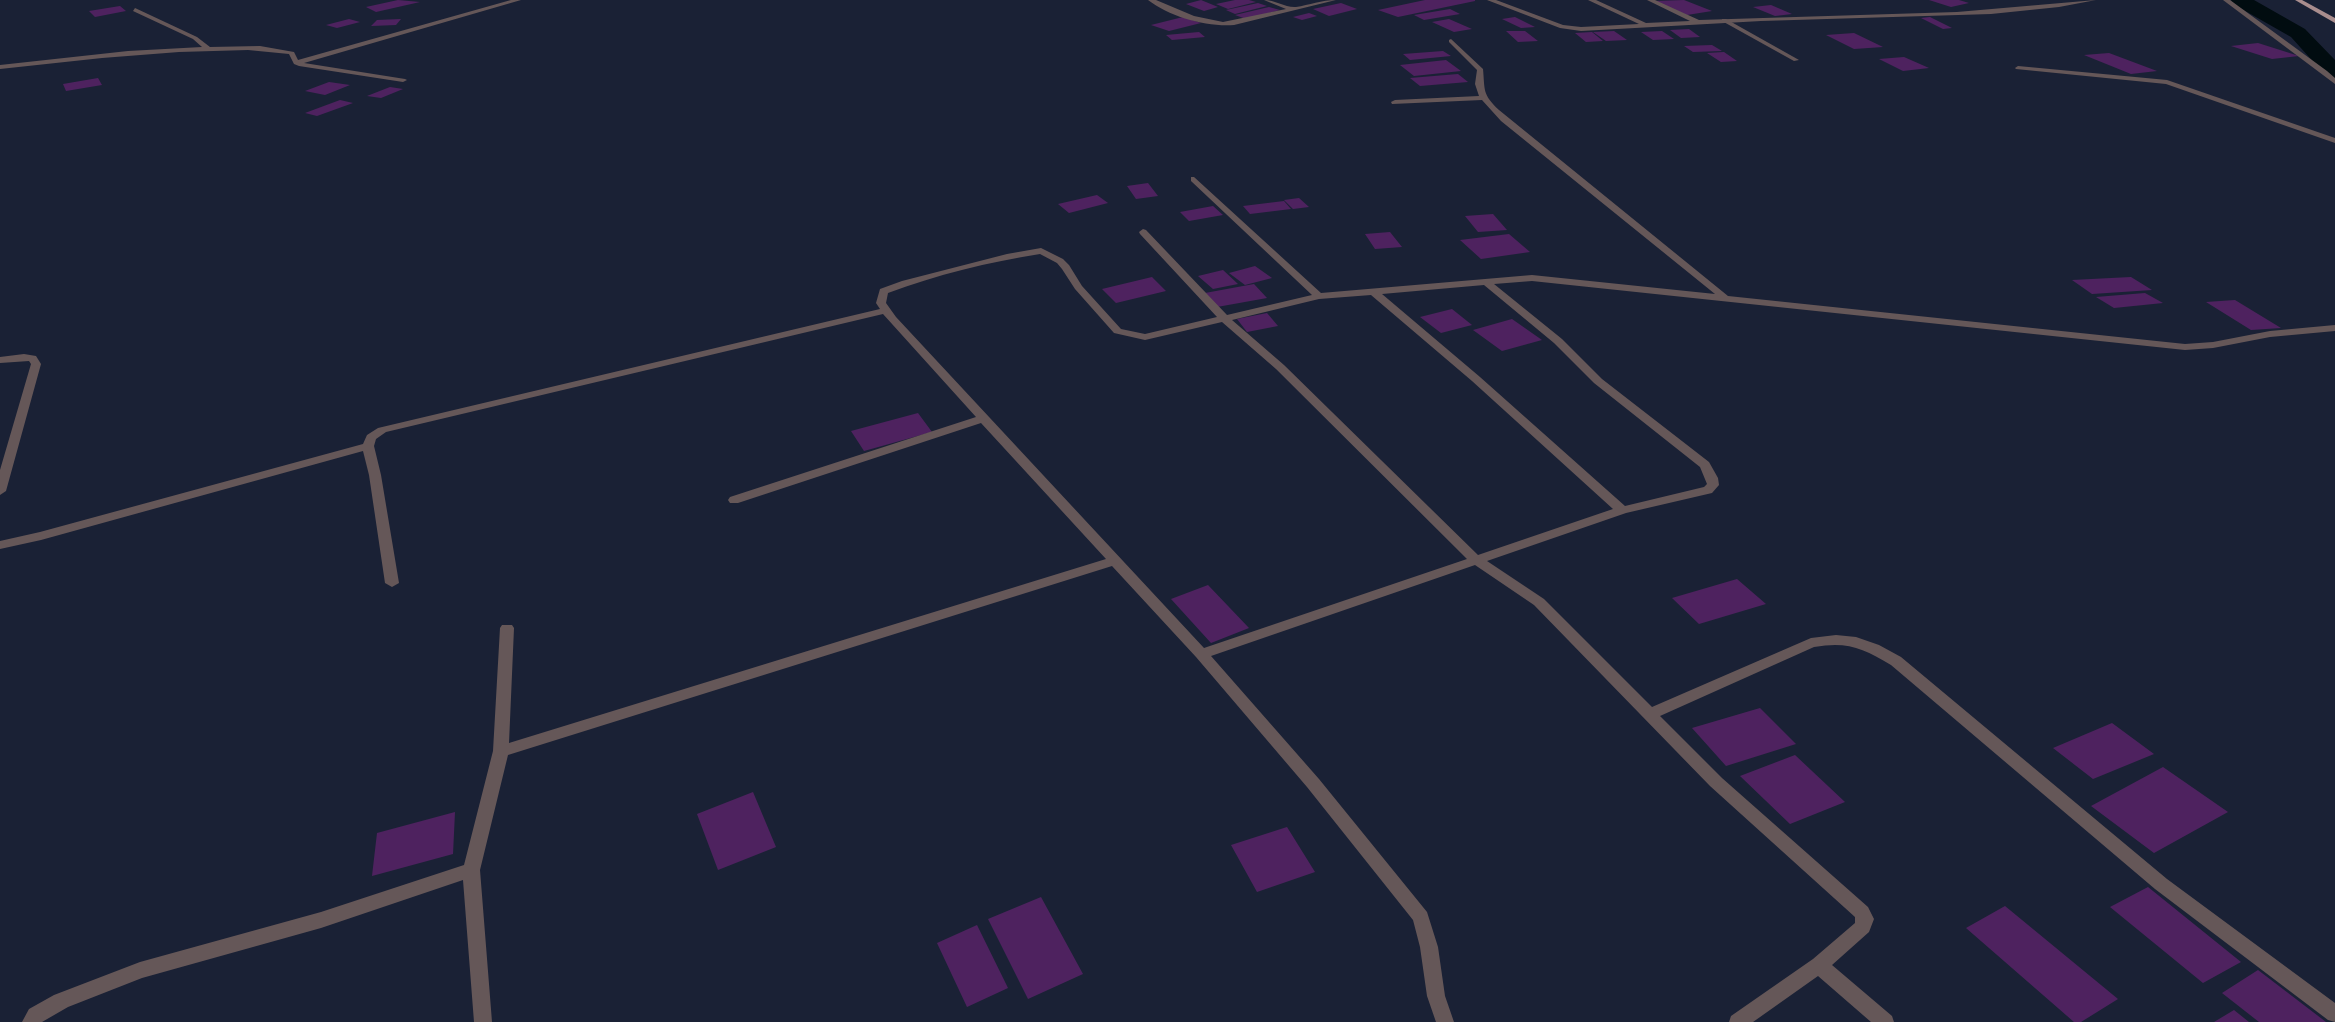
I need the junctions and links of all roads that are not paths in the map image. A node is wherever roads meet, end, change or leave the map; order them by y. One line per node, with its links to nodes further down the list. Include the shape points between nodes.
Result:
1 (518, 0): 20 (street)
2 (1151, 0): 11 (street, via 1215,24 1234,23)
3 (1267, 0): 11 (street)
4 (1333, 0): 11 (street)
5 (1490, 0): 16 (street, via 1569,28)
6 (1591, 0): 16 (street)
7 (1650, 0): 15 (street)
8 (2093, 0): 13 (street, via 2037,10 1977,14)
9 (2226, 0): 23 (street)
10 (2298, 0): 14 (main road)
11 (1292, 9)
12 (135, 10): 18 (street, via 195,38)
13 (1724, 20): 15 (street); 19 (street)
14 (2335, 21)
15 (1698, 22): 16 (street)
16 (1646, 25)
17 (1451, 41): 26 (street, via 1480,69 1479,85)
18 (209, 49): 20 (street, via 280,50 292,53); 21 (street, via 121,54)
19 (1796, 60)
20 (296, 63): 24 (street)
21 (0, 67)
22 (2018, 68): 28 (street, via 2168,82)
23 (2331, 74): 25 (street)
24 (403, 80)
25 (2335, 82)
26 (1484, 98): 27 (street); 34 (street, via 1537,147)
27 (1395, 102)
28 (2335, 141)
29 (1194, 179): 33 (street)
30 (1143, 232): 36 (street)
31 (1486, 282): 32 (street); 34 (street, via 1532,278); 43 (street, via 1558,341 1598,382 1710,472 1713,485 1708,490)
32 (1374, 292): 33 (street); 43 (street)
33 (1319, 296): 36 (street)
34 (1723, 296): 37 (street, via 2185,347)
35 (887, 310): 36 (street, via 881,303 881,296 888,288 1041,251 1066,267 1078,287 1118,331 1145,337); 39 (street); 40 (street, via 411,421 382,430 371,437)
36 (1225, 319): 45 (street, via 1280,367)
37 (2335, 328)
38 (0, 360): 41 (street, via 24,357 32,358 36,364)
39 (985, 418): 42 (street); 46 (street)
40 (368, 446): 44 (street); 47 (street)
41 (0, 491)
42 (734, 500)
43 (1622, 510): 45 (street)
44 (0, 545)
45 (1475, 559): 49 (street); 50 (street, via 1539,602)
46 (1114, 561): 49 (street); 51 (street)
47 (392, 583)
48 (507, 628): 51 (street)
49 (1201, 654): 57 (street, via 1313,783 1421,917)
50 (1651, 714): 53 (street, via 1716,782 1862,912 1865,919 1863,927); 54 (street, via 1811,643 1837,638 1859,642 1896,662 2161,884)
51 (501, 751): 52 (street)
52 (471, 870): 55 (street, via 321,920 140,970 62,1001); 56 (street)
53 (1819, 964): 58 (street); 59 (street)
54 (2335, 1014)
55 (30, 1022)
56 (483, 1022)
57 (1444, 1022)
58 (1738, 1022)
59 (1885, 1022)

